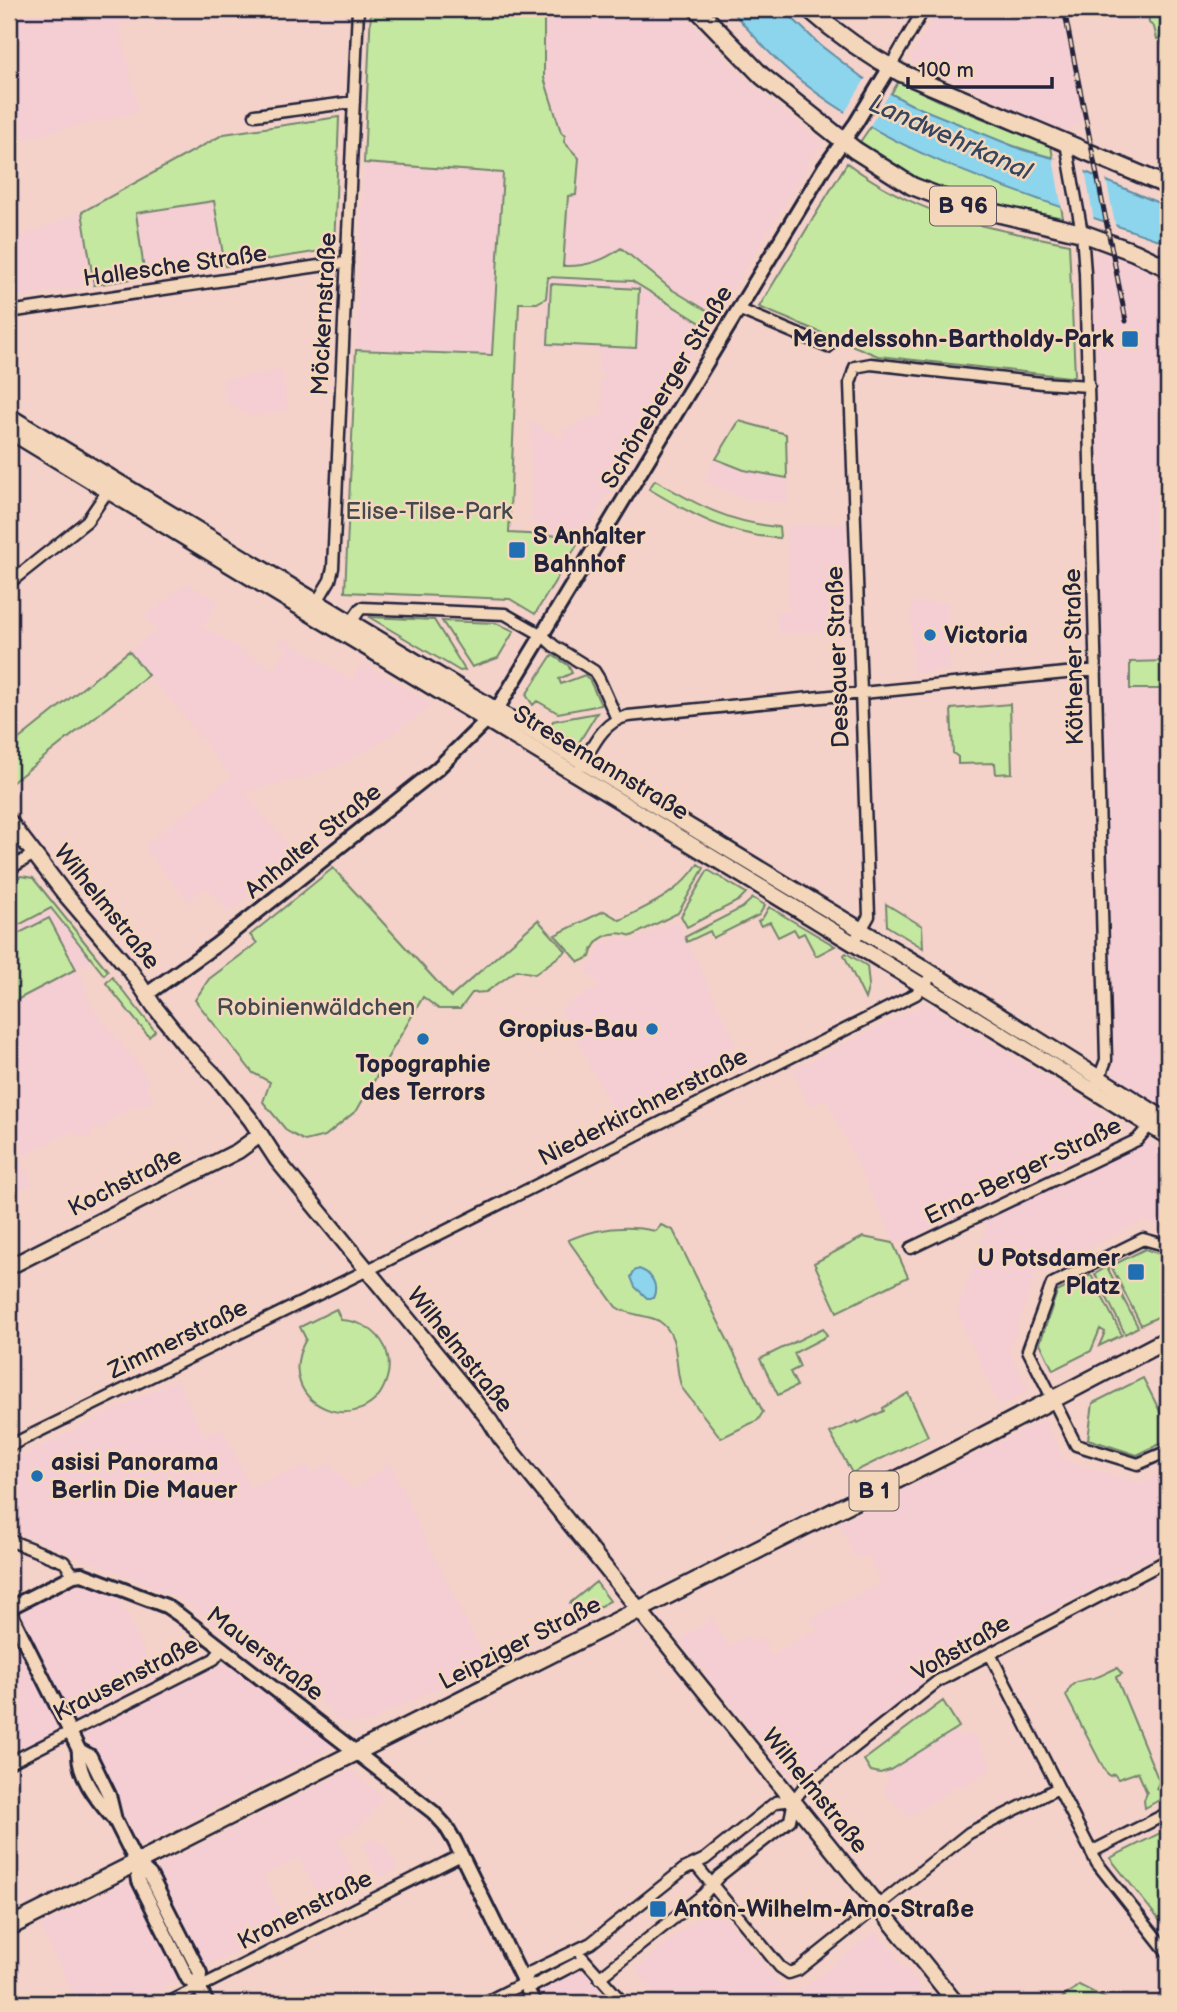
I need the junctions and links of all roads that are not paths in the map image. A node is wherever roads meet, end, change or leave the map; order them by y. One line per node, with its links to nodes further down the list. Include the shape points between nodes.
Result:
1 (358, 9): 6 (street, Möckernstraße)
2 (697, 9): 8 (main road, B 96, via 762,76)
3 (809, 9): 5 (main road)
4 (924, 9): 5 (street)
5 (890, 67): 8 (street, Schöneberger Straße); 9 (main road)
6 (354, 102): 7 (street); 12 (street, Möckernstraße)
7 (255, 115)
8 (844, 141): 11 (main road, B 96, via 890,174 930,194 962,205); 14 (street, Schöneberger Straße)
9 (1067, 151): 10 (main road); 11 (street, Köthener Straße)
10 (1168, 186)
11 (1080, 227): 13 (main road, B 96); 17 (street, Köthener Straße)
12 (347, 263): 15 (street, Hallesche Straße); 22 (street, Möckernstraße, via 333,568)
13 (1168, 268)
14 (738, 309): 16 (street); 24 (street, Schöneberger Straße)
15 (9, 312)
16 (828, 347)
17 (1089, 386): 25 (street, Köthener Straße); 26 (street, Dessauer Straße, via 871,364 855,367 850,383)
18 (9, 416): 20 (main road, Stresemannstraße)
19 (9, 431): 20 (main road, Stresemannstraße)
20 (111, 485): 21 (street, via 87,521); 22 (main road, Stresemannstraße)
21 (9, 583)
22 (313, 608): 23 (main road, Stresemannstraße)
23 (347, 629): 24 (street, via 360,608 505,614); 27 (main road, Stresemannstraße)
24 (542, 635): 27 (street, Schöneberger Straße); 28 (street, via 596,673)
25 (1096, 670): 26 (street); 36 (street, Köthener Straße, via 1106,1060)
26 (861, 693): 28 (street); 33 (street, Dessauer Straße, via 869,916)
27 (492, 716): 29 (main road, Stresemannstraße); 35 (street, Anhalter Straße, via 423,780)
28 (617, 719): 29 (street, via 603,731)
29 (579, 769): 33 (main road, Stresemannstraße)
30 (9, 821): 31 (main road, Wilhelmstraße)
31 (34, 854): 32 (street); 35 (main road, Wilhelmstraße)
32 (9, 869)
33 (857, 936): 34 (main road, Stresemannstraße)
34 (929, 980): 36 (main road, Stresemannstraße); 44 (street, Niederkirchnerstraße, via 916,994)
35 (147, 995): 39 (main road, Wilhelmstraße)
36 (1097, 1084): 37 (main road, Stresemannstraße); 38 (main road, Stresemannstraße)
37 (1168, 1121)
38 (1150, 1125): 40 (main road, Stresemannstraße); 42 (street, Erna-Berger-Straße, via 1137,1140)
39 (260, 1135): 43 (main road, Kochstraße); 44 (main road, Wilhelmstraße)
40 (1168, 1137)
41 (1168, 1246): 46 (street, via 1141,1240 1051,1285 1028,1350)
42 (911, 1248)
43 (9, 1267)
44 (367, 1270): 47 (street, Zimmerstraße); 53 (main road, Wilhelmstraße)
45 (1168, 1339): 46 (main road, B 1)
46 (1053, 1400): 48 (street, via 1073,1441 1081,1447 1138,1465); 53 (main road, Leipziger Straße / B 1)
47 (9, 1446)
48 (1168, 1451)
49 (9, 1540): 51 (street, Mauerstraße, via 64,1562)
50 (1168, 1560): 55 (street, Voßstraße)
51 (74, 1575): 52 (street); 54 (street, Mauerstraße, via 91,1575 166,1606)
52 (9, 1609): 56 (street)
53 (639, 1609): 57 (main road, Leipziger Straße / B 1); 60 (main road, Wilhelmstraße)
54 (223, 1648): 56 (street, Krausenstraße, via 214,1658); 57 (street, Mauerstraße)
55 (990, 1654): 59 (street); 60 (street, Voßstraße, via 938,1681)
56 (70, 1732): 58 (street, Krausenstraße); 64 (street, via 79,1750 90,1756)
57 (357, 1751): 63 (street, Mauerstraße, via 436,1815); 64 (main road, Leipziger Straße / B 1)
58 (9, 1763)
59 (1058, 1788): 62 (street); 67 (street, via 969,1833)
60 (793, 1800): 65 (street, via 776,1802); 66 (street, via 790,1820); 67 (main road, Wilhelmstraße)
61 (1168, 1813): 62 (street)
62 (1091, 1852): 70 (street)
63 (461, 1855): 73 (street, Mauerstraße); 74 (street, Kronenstraße)
64 (136, 1862): 68 (main road, Leipziger Straße / B 1); 74 (street, via 150,1875 200,1973)
65 (695, 1864): 66 (street); 69 (street)
66 (713, 1884): 67 (street, via 780,1968 789,1973); 72 (street)
67 (878, 1906): 80 (main road, Wilhelmstraße)
68 (9, 1927)
69 (579, 1950): 71 (street); 73 (street, via 529,1973)
70 (1168, 1953)
71 (583, 1960): 72 (street); 73 (street, via 535,1985)
72 (599, 1979): 79 (street)
73 (524, 1983): 77 (street); 78 (street, Mauerstraße)
74 (199, 1988): 75 (street, Kronenstraße); 76 (street)
75 (168, 2003)
76 (207, 2003)
77 (484, 2003)
78 (534, 2003)
79 (623, 2003)
80 (956, 2003)

